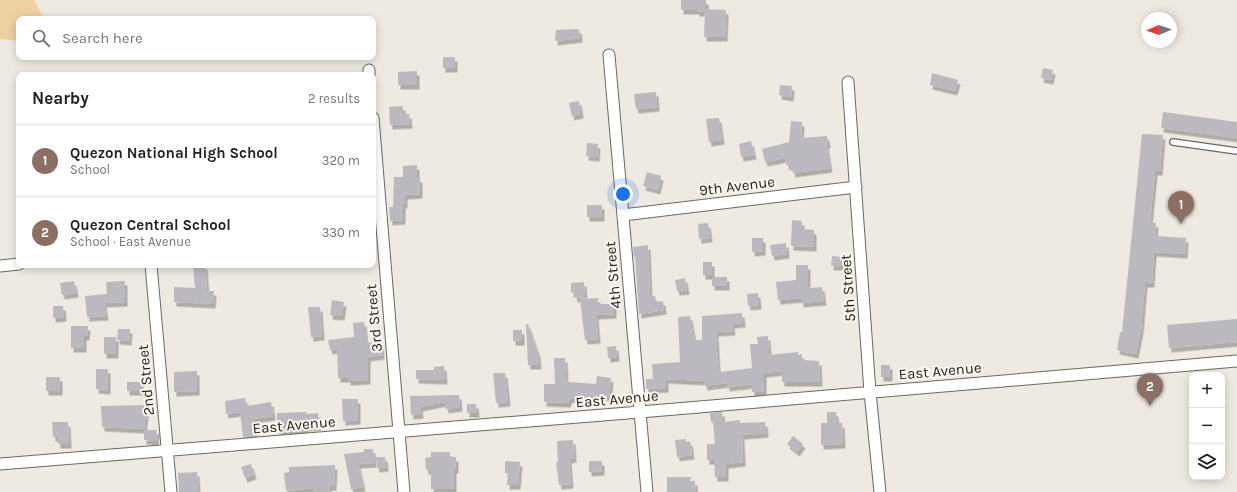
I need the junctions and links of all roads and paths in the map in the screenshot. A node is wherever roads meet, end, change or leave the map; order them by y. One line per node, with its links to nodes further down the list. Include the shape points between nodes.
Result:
1 (609, 55): 7 (street, 4th Street)
2 (848, 82): 5 (street, 5th Street)
3 (1173, 142): 4 (lane)
4 (1237, 151)
5 (856, 187): 7 (street, 9th Avenue); 13 (street, 5th Street)
6 (376, 198): 8 (street, 3rd Street)
7 (623, 215): 14 (street, 4th Street)
8 (377, 225): 15 (street, 3rd Street)
9 (16, 264): 10 (street)
10 (0, 266)
11 (151, 268): 16 (street, 2nd Street)
12 (1237, 361): 13 (street, East Avenue)
13 (870, 392): 14 (street, East Avenue); 21 (street, 5th Street)
14 (640, 412): 15 (street, East Avenue); 20 (street, 4th Street)
15 (399, 431): 16 (street, East Avenue); 19 (street, 3rd Street)
16 (167, 450): 17 (street, East Avenue); 18 (street, 2nd Street)
17 (0, 464)
18 (171, 492)
19 (404, 492)
20 (647, 492)
21 (880, 492)

